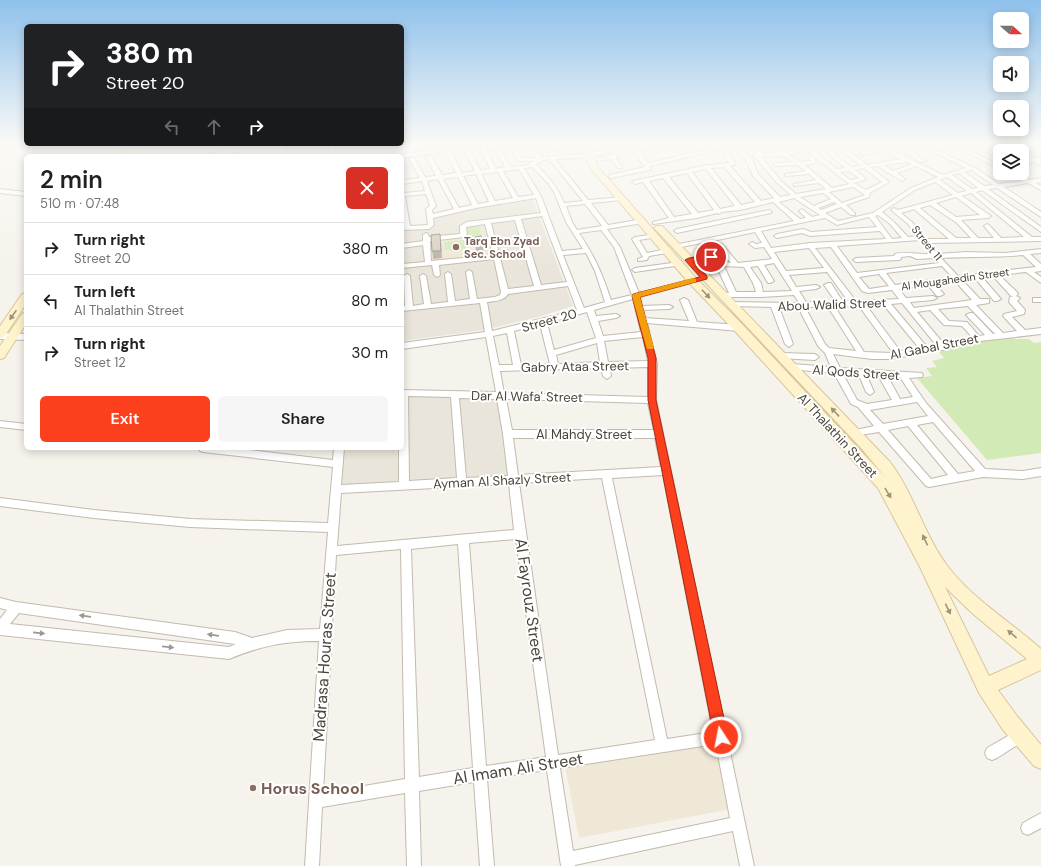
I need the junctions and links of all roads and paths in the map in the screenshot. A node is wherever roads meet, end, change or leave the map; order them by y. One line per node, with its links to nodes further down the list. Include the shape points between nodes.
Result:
1 (426, 185): 31 (street)
2 (444, 185): 54 (street)
3 (465, 185): 49 (street)
4 (484, 185): 44 (street)
5 (509, 185): 40 (street)
6 (532, 185): 37 (street)
7 (552, 185): 47 (street)
8 (575, 185): 43 (street)
9 (611, 185): 39 (street, Al Thalathin Street)
10 (619, 185): 77 (street, Al Thalathin Street)
11 (649, 185): 71 (street)
12 (673, 185): 65 (street)
13 (700, 185): 56 (street)
14 (722, 185): 52 (street)
15 (744, 185): 46 (street)
16 (763, 185): 42 (street)
17 (784, 185): 38 (street)
18 (825, 185): 29 (street)
19 (846, 185): 29 (street)
20 (854, 185): 32 (street)
21 (881, 185): 32 (street)
22 (922, 185): 50 (street)
23 (943, 185): 36 (street)
24 (962, 185): 33 (street)
25 (979, 185): 28 (street)
26 (1002, 185): 27 (street)
27 (997, 186): 28 (street); 63 (street)
28 (983, 188): 33 (street); 85 (street)
29 (828, 190): 38 (street); 41 (street)
30 (0, 191): 34 (street)
31 (429, 192): 35 (street); 67 (street, via 434,206 429,209)
32 (866, 192): 48 (street, via 866,196)
33 (971, 192): 36 (street); 64 (street)
34 (24, 194)
35 (404, 194)
36 (956, 195): 45 (street); 66 (street)
37 (538, 196): 40 (street); 60 (street)
38 (796, 197): 42 (street); 53 (street)
39 (622, 198): 43 (street); 77 (street, Al Thalathin Street)
40 (516, 199): 44 (street)
41 (835, 200): 48 (street); 53 (street)
42 (777, 201): 46 (street); 74 (street)
43 (585, 202): 47 (street); 81 (street)
44 (493, 203): 49 (street)
45 (932, 203): 51 (street); 70 (street)
46 (760, 204): 52 (street)
47 (562, 205): 87 (street)
48 (840, 205): 61 (street); 69 (street)
49 (476, 206): 54 (street)
50 (888, 206): 58 (street); 59 (street, Street 11)
51 (918, 207): 59 (street); 95 (street)
52 (740, 208): 56 (street)
53 (813, 208): 69 (street)
54 (457, 210): 67 (street)
55 (802, 211): 72 (street)
56 (719, 212): 65 (street)
57 (769, 212): 86 (street)
58 (878, 212): 62 (street); 76 (street)
59 (898, 212): 75 (street, Street 11)
60 (545, 214): 68 (street); 110 (street)
61 (853, 214): 62 (street); 69 (street)
62 (867, 214): 69 (street, via 839,223); 82 (street); 83 (street)
63 (1040, 214)
64 (1002, 215): 66 (street); 93 (street)
65 (697, 216): 71 (street)
66 (986, 216): 70 (street)
67 (430, 217): 79 (street, via 431,226)
68 (517, 217): 73 (street); 147 (street)
69 (827, 217): 72 (street)
70 (956, 219): 96 (street)
71 (671, 220): 77 (street); 86 (street)
72 (813, 220): 74 (street)
73 (488, 222): 98 (street, via 463,226 462,236); 114 (street)
74 (799, 222): 84 (street)
75 (910, 222): 76 (street); 92 (street, Street 11)
76 (892, 223): 91 (street)
77 (651, 225): 81 (street); 106 (street, Al Thalathin Street); 106 (street, via 635,239 643,257)
78 (987, 226): 97 (street)
79 (425, 227): 80 (street); 98 (street)
80 (404, 228)
81 (604, 228): 87 (street); 153 (street, via 617,247)
82 (874, 229): 83 (street); 88 (street)
83 (882, 229): 99 (street)
84 (757, 230): 90 (street); 105 (street)
85 (1041, 230)
86 (677, 231): 100 (street)
87 (575, 232): 108 (street)
88 (819, 233): 89 (street, via 810,234 804,231); 102 (street)
89 (777, 236)
90 (708, 239): 100 (street); 122 (street, via 713,244 720,245)
91 (906, 239): 92 (street); 99 (street)
92 (923, 239): 95 (street); 113 (street, Street 11)
93 (1030, 239): 94 (street); 97 (street)
94 (1041, 239)
95 (954, 240): 96 (street)
96 (976, 240): 97 (street)
97 (999, 240)
98 (426, 241): 104 (street); 119 (street)
99 (891, 241): 102 (street)
100 (688, 243): 106 (street)
101 (752, 244): 105 (street)
102 (830, 244): 103 (street); 135 (street)
103 (810, 245): 107 (street); 127 (street)
104 (404, 246)
105 (768, 247): 107 (street); 115 (street)
106 (671, 248): 117 (street, Al Thalathin Street)
107 (783, 248): 112 (street)
108 (588, 251): 110 (street); 166 (street)
109 (1041, 251): 111 (street)
110 (559, 253): 144 (street)
111 (1026, 253): 113 (street, via 1005,256); 125 (street)
112 (788, 256)
113 (936, 256): 116 (street, via 917,257 911,254 897,255 899,258); 121 (street, Street 11)
114 (497, 257): 119 (street); 150 (street)
115 (777, 260): 120 (street); 131 (street)
116 (856, 260)
117 (684, 262): 118 (street, via 711,257); 126 (street); 140 (street, Al Thalathin Street)
118 (718, 262): 122 (street); 154 (street)
119 (432, 263): 124 (street); 134 (street)
120 (760, 264): 123 (street); 141 (street)
121 (943, 264): 130 (street); 139 (street, Street 11)
122 (736, 265): 123 (street)
123 (746, 265): 152 (street, via 757,283)
124 (404, 266)
125 (1041, 268): 128 (street, Al Mougahedin Street)
126 (635, 270)
127 (829, 270): 131 (street); 169 (street)
128 (1029, 271): 133 (street, Al Mougahedin Street); 142 (street)
129 (468, 272): 162 (street)
130 (881, 272): 135 (street); 146 (street)
131 (785, 273): 149 (street)
132 (448, 274): 165 (street)
133 (994, 274): 138 (street, Al Mougahedin Street); 192 (street, via 1015,296 1012,302 1022,312 1006,316)
134 (437, 275)
135 (855, 275): 146 (street, Al Mougahedin Street, via 865,289 870,291)
136 (407, 276): 177 (street)
137 (423, 276): 171 (street)
138 (977, 276): 139 (street, Al Mougahedin Street); 157 (street)
139 (956, 278): 143 (street, Al Mougahedin Street); 164 (street, Street 11)
140 (699, 279): 153 (street, Street 20); 154 (street, Al Thalathin Street); 187 (street, Al Thalathin Street, one-way to 187)
141 (770, 281)
142 (1041, 281)
143 (930, 282): 146 (street, Al Mougahedin Street); 151 (street)
144 (570, 284): 147 (street); 179 (street)
145 (828, 285): 168 (street)
146 (894, 287): 160 (street)
147 (538, 288): 150 (street)
148 (816, 288): 149 (street)
149 (796, 291): 152 (street); 172 (street)
150 (505, 292): 159 (street, via 500,298)
151 (940, 294)
152 (760, 295): 154 (street)
153 (636, 296): 166 (street, Street 20); 175 (street)
154 (730, 298): 170 (street, Abou Walid Street); 187 (street, Al Thalathin Street)
155 (933, 298): 160 (street, Abou Walid Street)
156 (24, 299): 189 (street, one-way to 189)
157 (997, 299)
158 (684, 300): 186 (street)
159 (483, 301): 162 (street); 193 (street, Al Fayrouz Street)
160 (906, 301): 163 (street, Abou Walid Street); 178 (street)
161 (986, 301): 164 (street)
162 (474, 302): 165 (street)
163 (886, 303): 169 (street, Abou Walid Street); 204 (street)
164 (974, 303): 176 (street); 195 (street, Street 11)
165 (452, 304): 171 (street)
166 (609, 304): 174 (street, Street 20)
167 (830, 304): 168 (street, Abou Walid Street); 172 (street, Abou Walid Street); 208 (street)
168 (841, 304): 169 (street, Abou Walid Street)
169 (858, 304): 206 (street)
170 (774, 305): 172 (street, Abou Walid Street); 200 (street)
171 (428, 306): 177 (street)
172 (803, 306): 203 (street, via 822,346)
173 (669, 307): 175 (street)
174 (590, 308): 179 (street, Street 20); 183 (street)
175 (639, 308): 184 (street)
176 (932, 308): 178 (street); 198 (street, via 947,323 964,324)
177 (406, 309)
178 (913, 310): 202 (street)
179 (581, 311): 185 (street, Street 20)
180 (970, 315): 197 (street)
181 (616, 316): 183 (street)
182 (24, 319): 190 (street)
183 (594, 319): 199 (street)
184 (642, 320): 186 (street); 194 (street)
185 (542, 322): 188 (street, Street 20); 205 (street)
186 (694, 324): 187 (street)
187 (742, 326): 209 (street, Al Thalathin Street); 258 (street, Al Thalathin Street, one-way to 258, via 880,481)
188 (510, 330): 193 (street, Street 20); 216 (street)
189 (1, 332): 190 (street)
190 (15, 332): 196 (street); 207 (street)
191 (1041, 332): 192 (street, Al Gabal Street)
192 (1023, 333): 195 (street, Al Gabal Street)
193 (490, 334): 201 (street, Street 20); 215 (street, Al Fayrouz Street)
194 (646, 334): 199 (street); 211 (street)
195 (1000, 335): 197 (street, Al Gabal Street)
196 (24, 336)
197 (991, 336): 198 (street, Al Gabal Street)
198 (977, 338): 202 (street, Al Gabal Street)
199 (600, 339): 205 (street); 212 (street)
200 (789, 344)
201 (404, 346)
202 (942, 347): 204 (street, Al Gabal Street)
203 (827, 350): 208 (street, Al Gabal Street); 217 (street)
204 (924, 350): 206 (street, Al Gabal Street)
205 (552, 353): 213 (street)
206 (898, 354): 208 (street, Al Gabal Street)
207 (0, 355)
208 (862, 355)
209 (782, 356): 210 (street); 214 (street, Al Thalathin Street)
210 (815, 357)
211 (653, 364): 212 (street, Gabry Ataa Street); 228 (street)
212 (605, 366): 213 (street, Gabry Ataa Street); 222 (street)
213 (555, 367): 216 (street, Gabry Ataa Street)
214 (792, 367): 217 (street, Al Qods Street); 236 (street, Al Thalathin Street, one-way to 214)
215 (497, 368): 216 (street, Gabry Ataa Street); 226 (street, Al Fayrouz Street)
216 (518, 368)
217 (837, 371): 218 (street, Al Qods Street); 230 (street, via 852,399)
218 (862, 373): 219 (street, Al Qods Street); 223 (street)
219 (882, 374): 220 (street, Al Qods Street); 229 (street)
220 (903, 375): 221 (street, Al Qods Street); 227 (street)
221 (919, 375)
222 (607, 376)
223 (870, 392)
224 (404, 393): 225 (street, Dar Al Wafa' Street)
225 (455, 394): 226 (street, Dar Al Wafa' Street); 249 (street)
226 (502, 396): 228 (street, Dar Al Wafa' Street); 237 (street, Al Fayrouz Street)
227 (918, 399): 229 (street); 231 (street)
228 (652, 400): 238 (street)
229 (898, 402): 230 (street)
230 (866, 406): 235 (street)
231 (935, 418): 232 (street); 245 (street)
232 (910, 423): 235 (street); 247 (street)
233 (0, 424): 234 (street)
234 (24, 427)
235 (881, 428): 236 (street); 247 (street, via 926,481 931,484)
236 (854, 433): 258 (street, Al Thalathin Street, one-way to 236, via 901,489 885,466)
237 (508, 434): 238 (street, Al Mahdy Street); 248 (street, Al Fayrouz Street)
238 (659, 434): 243 (street)
239 (220, 450): 242 (street)
240 (339, 450): 242 (street, Madrasa Houras Street)
241 (404, 450): 250 (street)
242 (338, 464): 251 (street, Madrasa Houras Street)
243 (667, 471): 246 (street, Ayman Al Shazly Street); 267 (street)
244 (1041, 472): 245 (street)
245 (983, 473): 247 (street)
246 (606, 474): 248 (street, Ayman Al Shazly Street); 268 (street)
247 (956, 478)
248 (513, 479): 249 (street, Ayman Al Shazly Street); 254 (street, Al Fayrouz Street)
249 (462, 482): 250 (street, Ayman Al Shazly Street)
250 (404, 485): 251 (street, Ayman Al Shazly Street)
251 (337, 488): 253 (street, Madrasa Houras Street)
252 (0, 502): 253 (street, via 190,523)
253 (333, 528): 257 (street, Madrasa Houras Street)
254 (520, 534): 255 (street); 271 (street, Al Fayrouz Street)
255 (463, 539): 256 (street); 272 (street)
256 (406, 544): 257 (street); 273 (street)
257 (332, 551): 262 (street, Madrasa Houras Street)
258 (930, 561): 264 (street, Al Thalathin Street, one-way to 258); 265 (street, Al Thalathin Street, one-way to 265)
259 (0, 603): 260 (street)
260 (16, 607): 261 (street); 263 (street, one-way to 260, via 235,638)
261 (0, 629): 263 (street, one-way to 263, via 229,653)
262 (325, 635): 263 (street, via 275,637); 274 (street, Madrasa Houras Street)
263 (251, 643)
264 (1041, 661): 265 (street)
265 (985, 687): 266 (street, Al Thalathin Street, via 1000,711)
266 (1020, 735): 269 (street); 270 (street, Al Thalathin Street)
267 (721, 737): 268 (street, Al Imam Ali Street); 276 (street)
268 (662, 745): 271 (street, Al Imam Ali Street)
269 (992, 753)
270 (1041, 759)
271 (553, 762): 272 (street, Al Imam Ali Street); 278 (street, Al Fayrouz Street)
272 (480, 773): 273 (street, Al Imam Ali Street); 281 (street)
273 (412, 785): 274 (street, Al Imam Ali Street); 280 (street)
274 (315, 801): 279 (street, Madrasa Houras Street)
275 (1041, 820): 277 (street)
276 (738, 823): 278 (street); 282 (street)
277 (1028, 828)
278 (568, 863)
279 (312, 866)
280 (414, 866)
281 (487, 866)
282 (747, 866)

